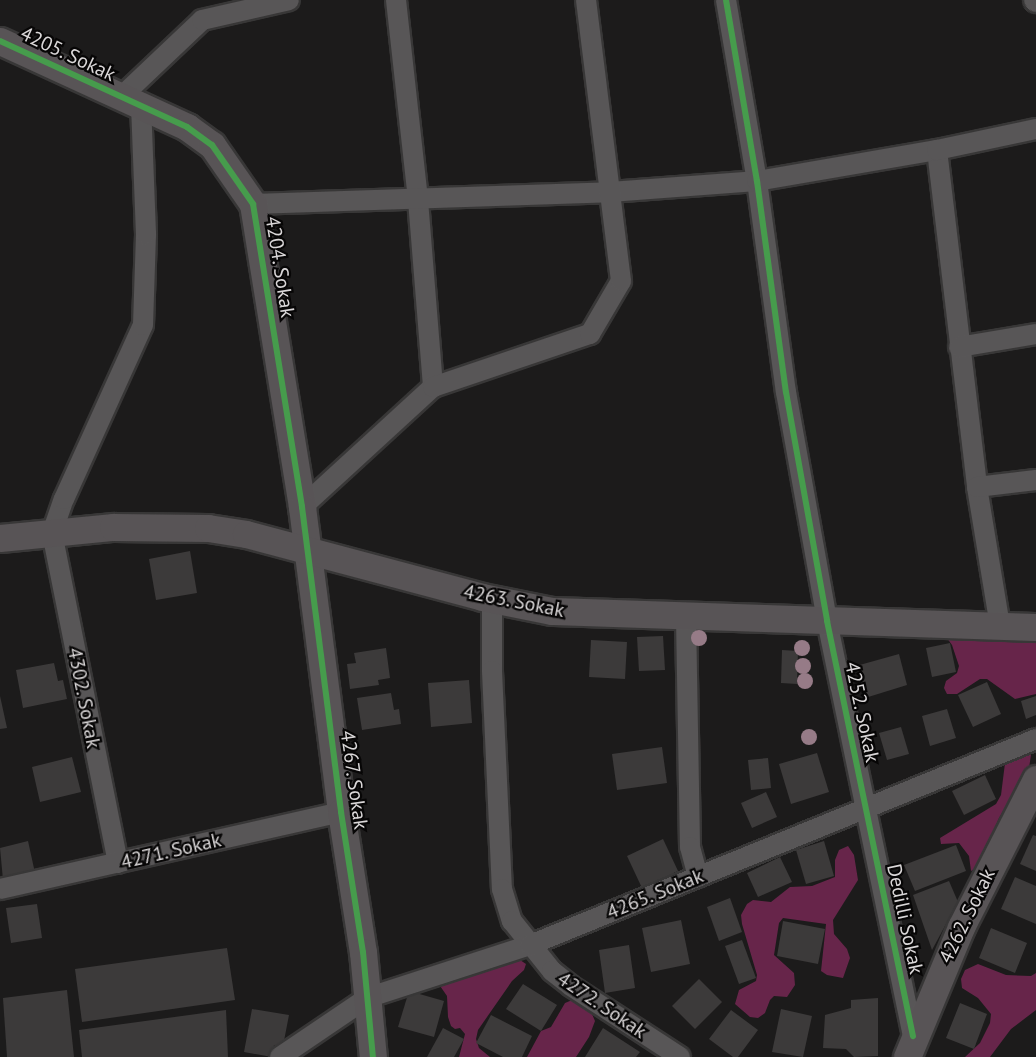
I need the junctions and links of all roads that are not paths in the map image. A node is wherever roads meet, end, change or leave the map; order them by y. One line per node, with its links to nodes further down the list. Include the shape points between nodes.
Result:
1 (289, 0): 6 (street, via 202,20)
2 (396, 0): 11 (street)
3 (586, 0): 10 (street)
4 (726, 0): 9 (street, 4252. Sokak)
5 (2, 48): 6 (street, 4205. Sokak)
6 (131, 102): 12 (street, 4204. Sokak, via 187,127 212,145); 19 (street, via 146,234 143,325)
7 (1036, 129): 8 (street)
8 (937, 150): 9 (street); 14 (street)
9 (757, 181): 10 (street); 24 (street, 4252. Sokak, via 786,392)
10 (610, 192): 11 (street); 15 (street, via 621,281 590,334)
11 (418, 200): 12 (street); 15 (street)
12 (253, 204): 18 (street, 4204. Sokak)
13 (1036, 334): 14 (street)
14 (959, 346): 17 (street)
15 (433, 387): 18 (street)
16 (1036, 480): 17 (street)
17 (977, 487): 25 (street)
18 (302, 507): 21 (street, 4267. Sokak)
19 (52, 533): 20 (street, 4263. Sokak); 21 (street, 4263. Sokak, via 112,527 208,528); 31 (street, 4302. Sokak)
20 (0, 538)
21 (306, 550): 22 (street, 4263. Sokak); 30 (street, 4267. Sokak)
22 (492, 599): 23 (street, 4263. Sokak, via 552,611); 34 (street, 4272. Sokak, via 502,889 512,921)
23 (686, 617): 24 (street, 4263. Sokak); 32 (street, via 690,848)
24 (826, 621): 25 (street, 4263. Sokak); 29 (street, 4252. Sokak)
25 (1000, 626): 26 (street, 4263. Sokak)
26 (1036, 627)
27 (1036, 739): 29 (street, 4265. Sokak)
28 (1036, 779): 36 (street, 4262. Sokak, via 961,927)
29 (865, 808): 32 (street, 4265. Sokak); 36 (street, Dedilli Sokak)
30 (341, 812): 31 (street, 4271. Sokak); 35 (street, 4267. Sokak)
31 (118, 863): 33 (street, 4271. Sokak)
32 (698, 877): 34 (street, 4265. Sokak)
33 (0, 889)
34 (530, 945): 35 (street, 4265. Sokak); 39 (street, 4272. Sokak, via 571,987)
35 (367, 998): 37 (street, 4265. Sokak); 38 (street, 4267. Sokak)
36 (910, 1047)
37 (280, 1057)
38 (373, 1057)
39 (680, 1057)

